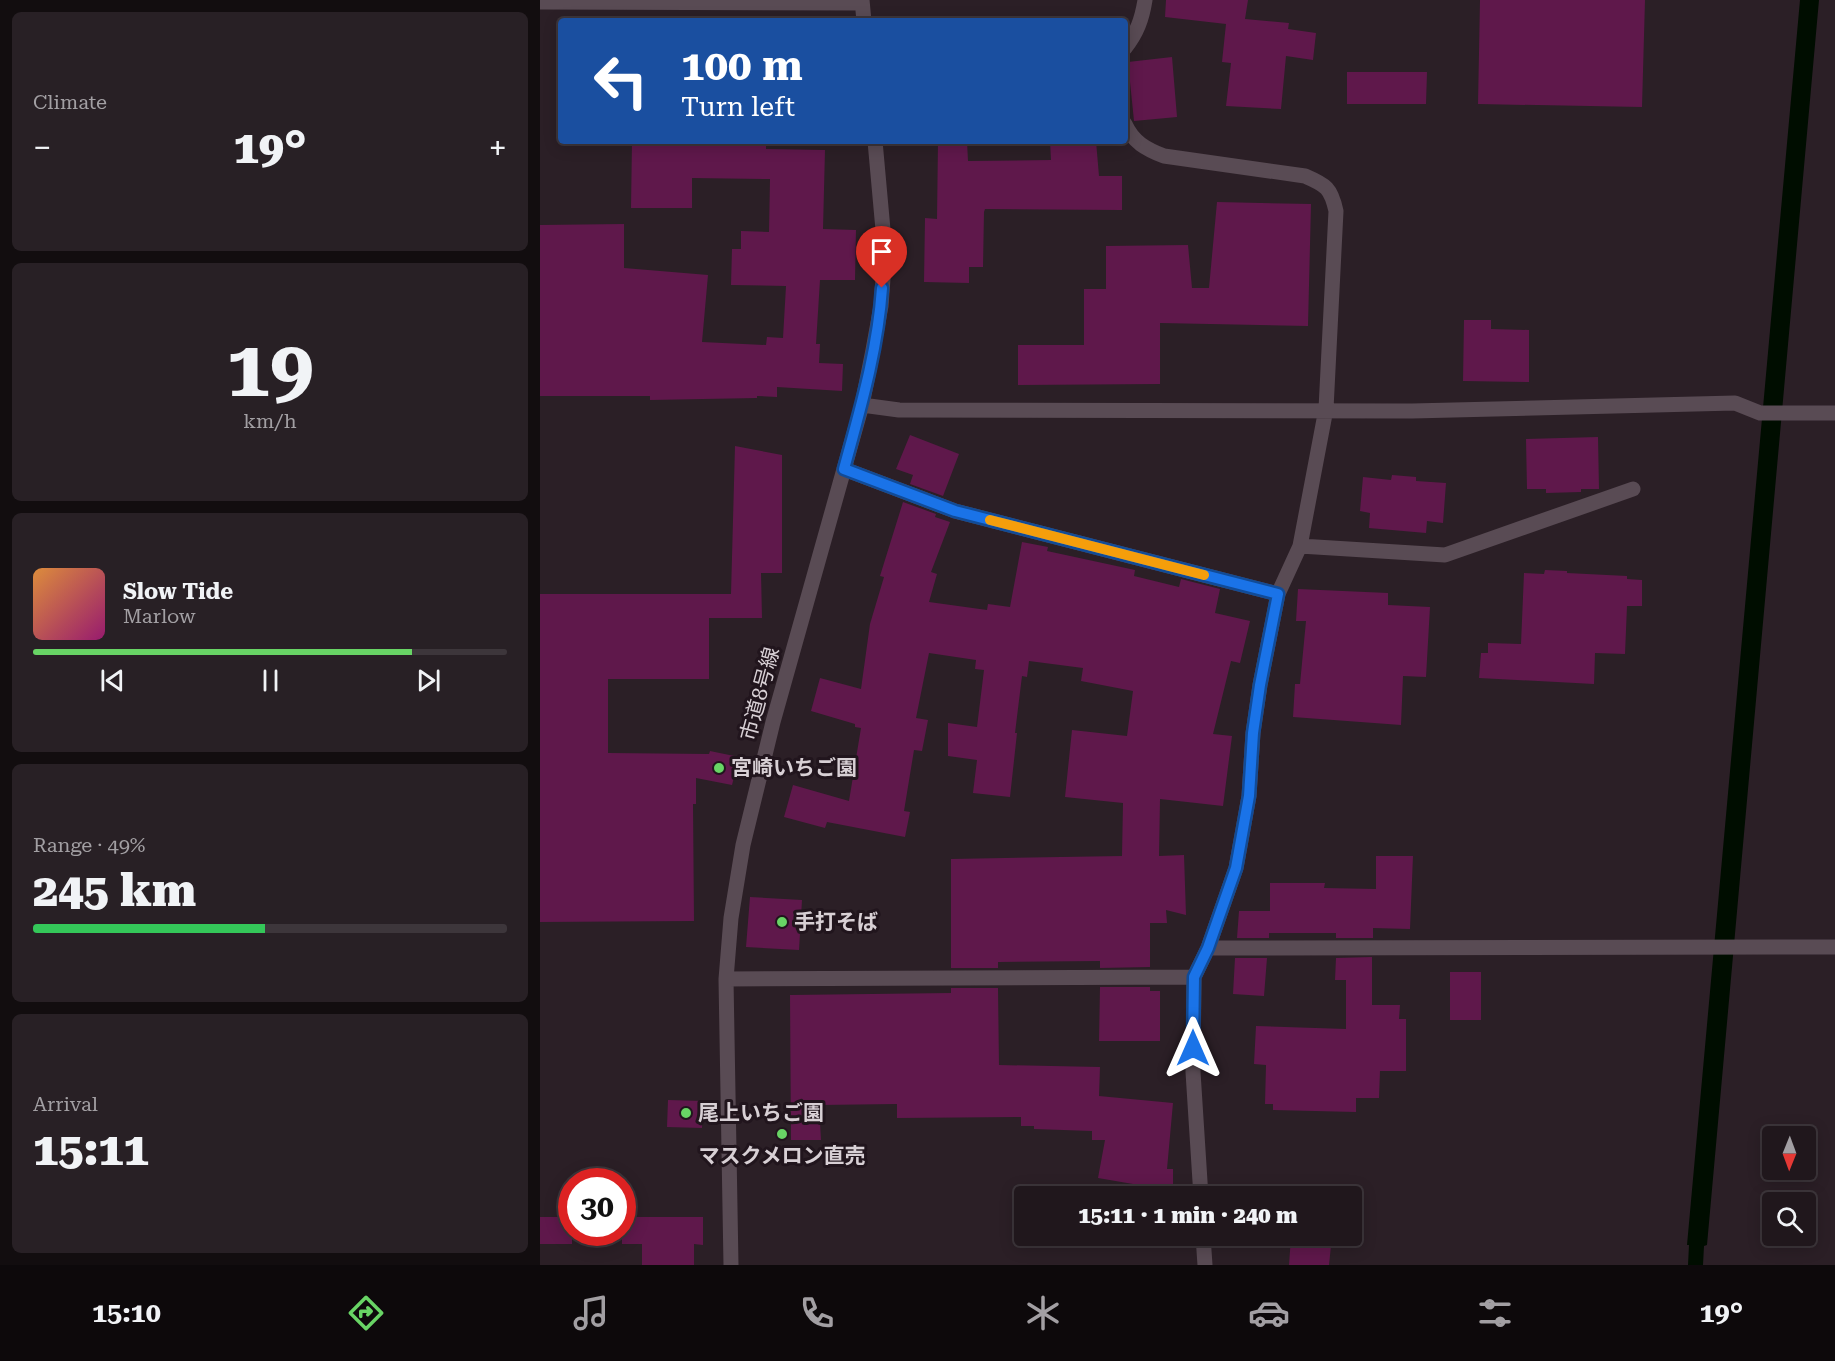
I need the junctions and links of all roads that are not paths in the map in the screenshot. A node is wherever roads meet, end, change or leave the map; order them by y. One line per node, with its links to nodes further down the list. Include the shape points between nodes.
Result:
1 (1145, 0): 5 (street, via 1143,18)
2 (540, 2): 3 (street)
3 (862, 2): 4 (street)
4 (864, 18)
5 (1128, 45)
6 (1128, 130): 9 (street, via 1148,150 1164,156 1305,176 1325,184 1334,198 1336,211)
7 (875, 144): 8 (street, 市道8号線, via 885,252 881,306)
8 (862, 405): 9 (street, via 899,410); 11 (street, 市道8号線)
9 (1326, 409): 10 (street, via 1412,411 1735,403 1760,413); 13 (street)
10 (1835, 413)
11 (844, 469): 14 (street, via 955,511); 18 (street, 市道8号線, via 743,845)
12 (1633, 489): 13 (street, via 1445,555)
13 (1300, 546): 14 (street)
14 (1278, 594): 16 (street, via 1260,685 1249,796 1236,868)
15 (1835, 947): 16 (street)
16 (1208, 948): 17 (street)
17 (1194, 977): 18 (street); 19 (street, via 1193,1072)
18 (726, 979): 21 (street, 市道8号線)
19 (1200, 1186)
20 (1204, 1246): 22 (street)
21 (731, 1265)
22 (1205, 1265)

